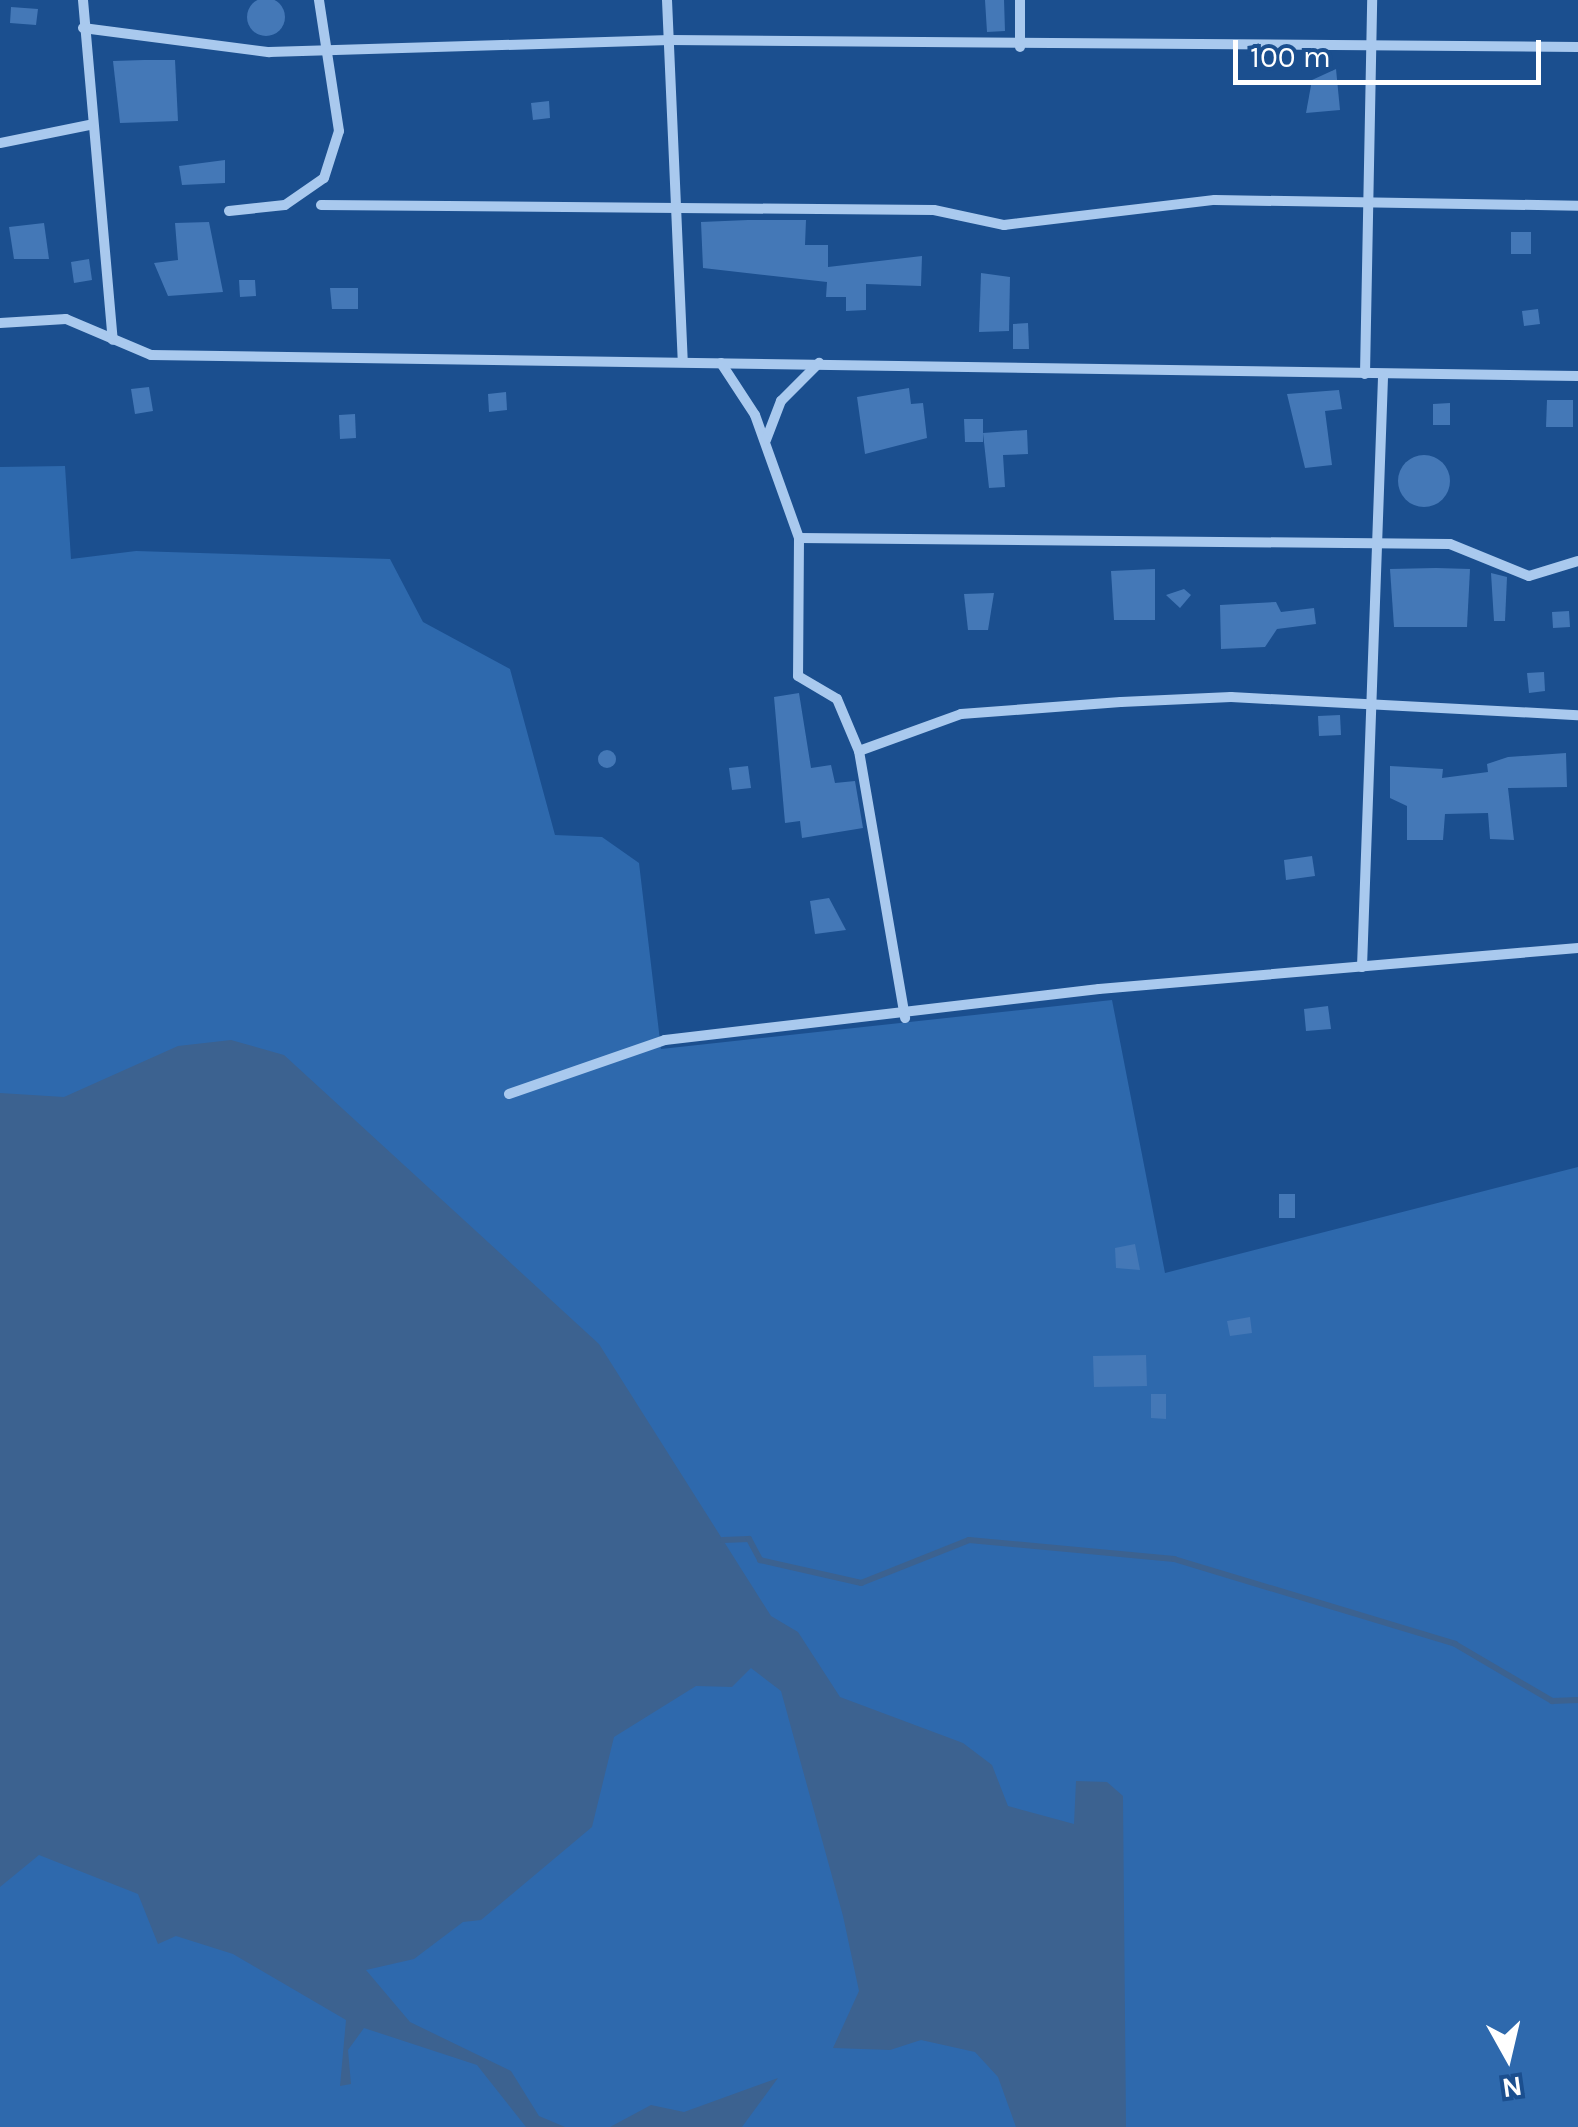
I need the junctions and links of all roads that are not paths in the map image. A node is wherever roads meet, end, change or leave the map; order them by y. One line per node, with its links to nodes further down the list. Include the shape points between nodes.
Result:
1 (83, 0): 6 (street)
2 (319, 0): 10 (street)
3 (667, 0): 7 (street)
4 (1020, 0): 8 (street)
5 (1369, 0): 11 (street)
6 (83, 28): 10 (street, via 212,47); 12 (street)
7 (670, 40): 8 (street); 10 (street); 18 (street)
8 (1020, 46): 11 (street)
9 (1578, 48): 11 (street)
10 (330, 50): 17 (street, via 339,131 324,178 285,205)
11 (1371, 50): 15 (street)
12 (89, 124): 13 (street); 20 (street)
13 (0, 143)
14 (320, 205): 18 (street)
15 (1367, 206): 16 (street); 18 (street, via 1215,200 1004,225 934,210); 24 (street)
16 (1578, 206)
17 (228, 211)
18 (677, 214): 21 (street)
19 (0, 323): 20 (street, via 66,318)
20 (113, 340): 21 (street, via 151,355)
21 (683, 362): 22 (street)
22 (721, 363): 23 (street); 27 (street)
23 (819, 364): 24 (street); 27 (street, via 781,401)
24 (1365, 374): 25 (street)
25 (1383, 376): 26 (street); 29 (street)
26 (1578, 376)
27 (766, 441): 28 (street)
28 (799, 538): 29 (street); 33 (street, via 798,676 837,698)
29 (1380, 548): 30 (street, via 1466,546 1529,576); 31 (street)
30 (1578, 561)
31 (1372, 703): 32 (street); 33 (street, via 1231,698 961,714); 35 (street)
32 (1578, 715)
33 (859, 751): 36 (street)
34 (1578, 948): 35 (street)
35 (1362, 966): 36 (street)
36 (904, 1018): 37 (street, via 665,1040)
37 (510, 1094)

